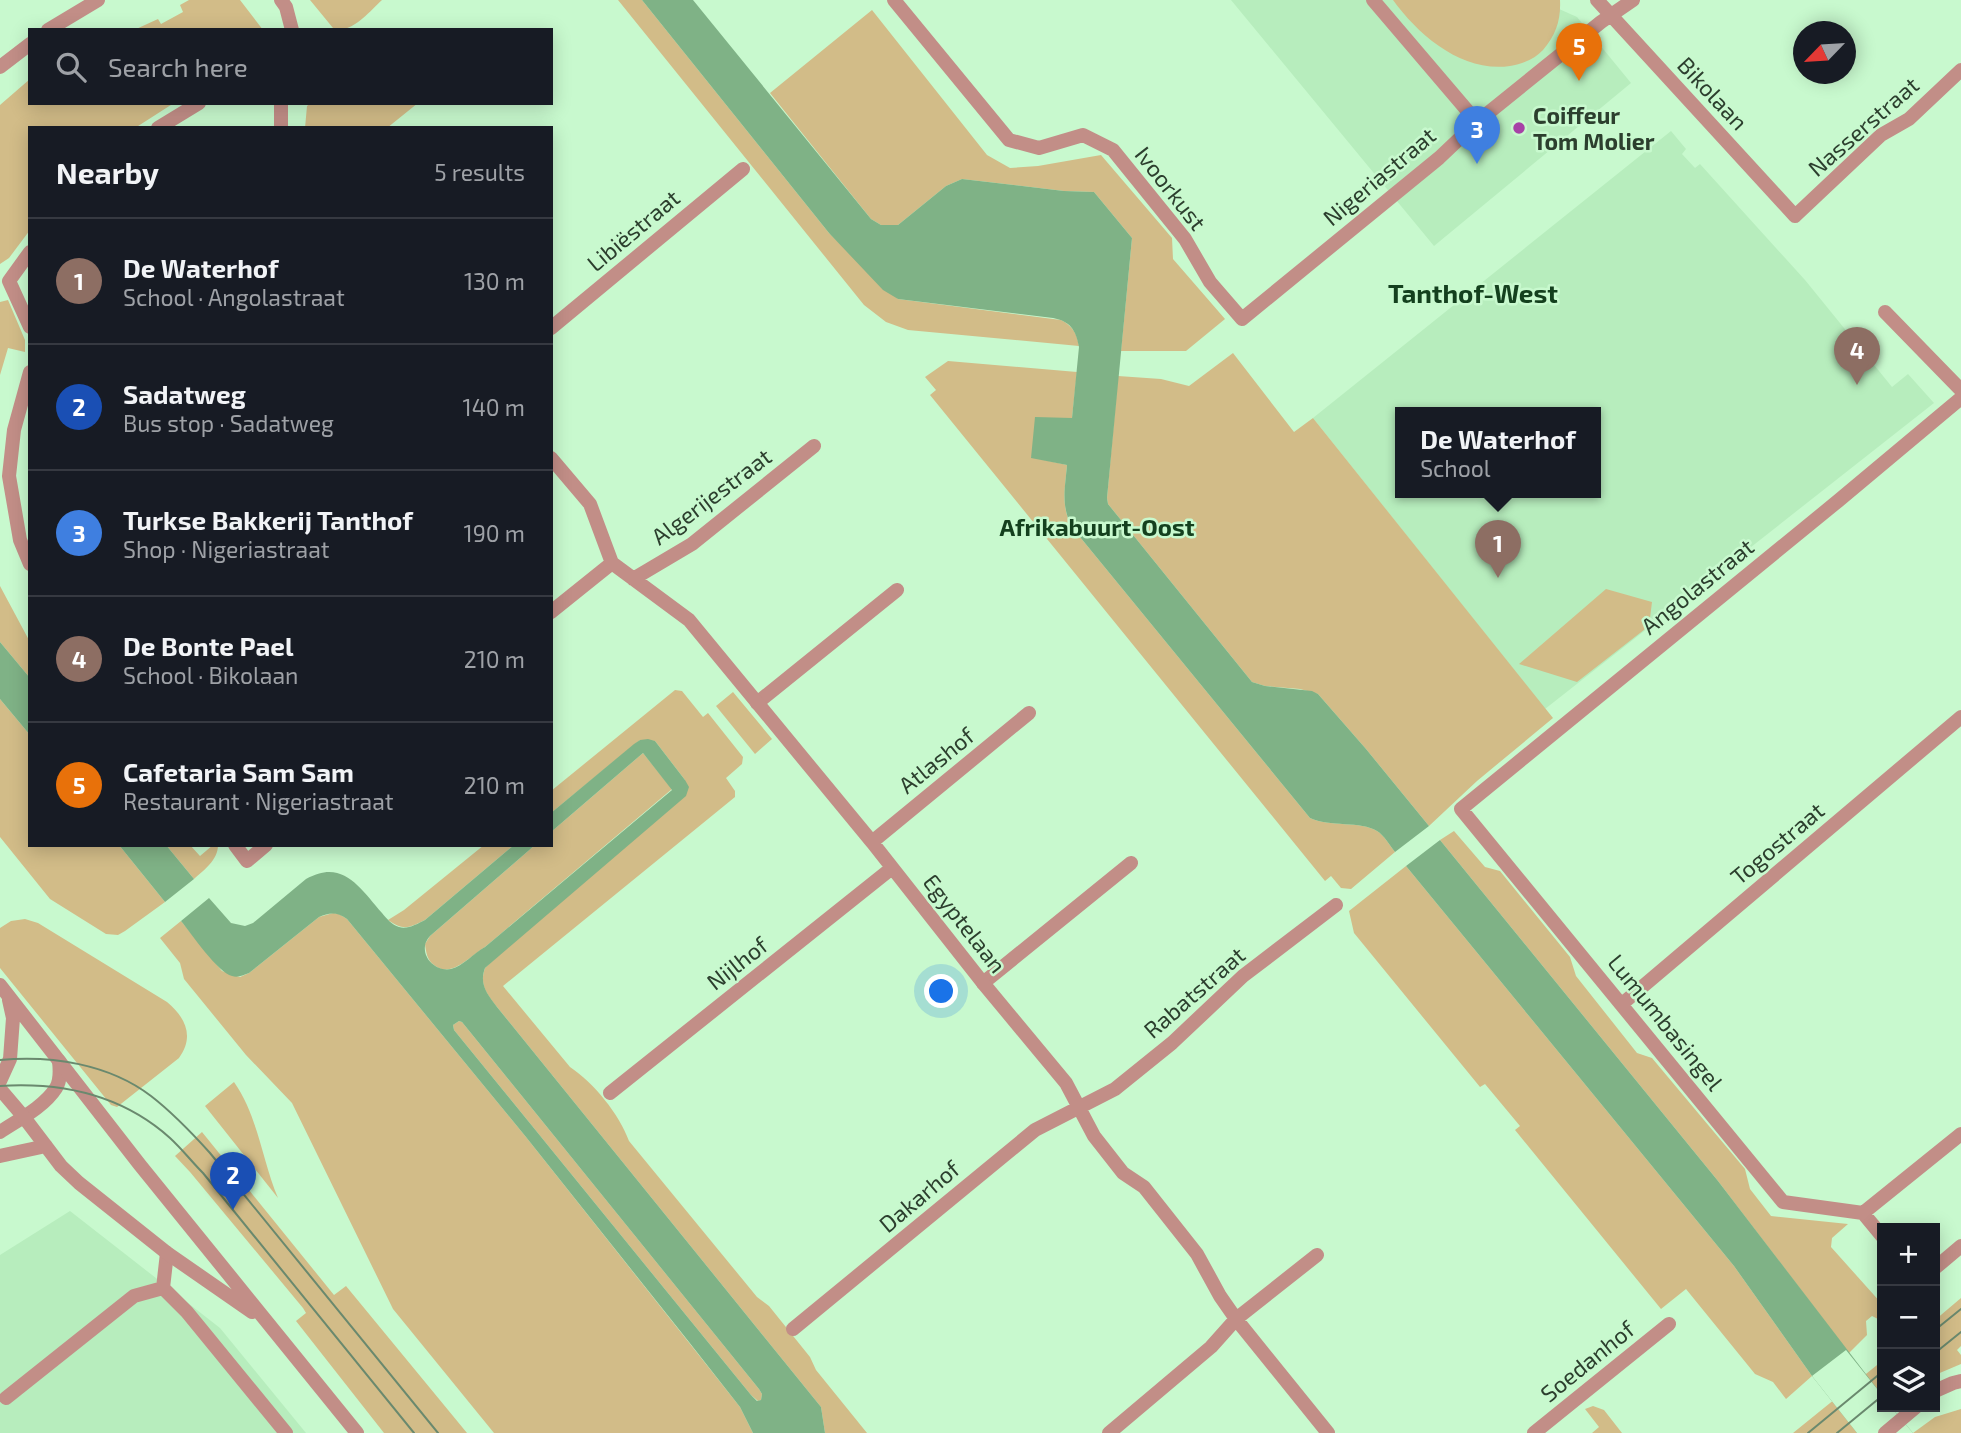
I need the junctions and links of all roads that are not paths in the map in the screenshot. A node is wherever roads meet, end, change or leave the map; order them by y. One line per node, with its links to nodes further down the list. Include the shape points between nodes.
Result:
1 (99, 0): 8 (street)
2 (281, 0): 9 (street)
3 (894, 0): 22 (street, Ivoorkust, via 1009,139 1039,148 1083,135 1113,150)
4 (1373, 0): 15 (street)
5 (1597, 0): 7 (street, Bikolaan)
6 (1633, 0): 7 (street, Nigeriastraat)
7 (1611, 16): 15 (street, Nigeriastraat); 19 (street, Bikolaan)
8 (51, 28)
9 (291, 28)
10 (28, 46): 11 (street)
11 (0, 67)
12 (1961, 70): 19 (street, Nasserstraat, via 1909,119 1881,135)
13 (195, 105): 16 (street)
14 (281, 105): 17 (street)
15 (1476, 122): 22 (street, Nigeriastraat, via 1439,158)
16 (161, 126)
17 (281, 126)
18 (743, 169): 24 (street, Libiëstraat)
19 (1795, 216)
20 (28, 255): 23 (street, via 9,281)
21 (1885, 312): 26 (street)
22 (1242, 319)
23 (28, 322)
24 (553, 326)
25 (28, 379): 30 (street, via 14,430 9,476 20,540)
26 (1961, 390)
27 (1961, 398): 38 (street, Angolastraat)
28 (814, 446): 32 (street, Algerijestraat, via 692,544)
29 (553, 460): 31 (street, via 590,504)
30 (28, 559)
31 (612, 563): 32 (street, Egyptelaan); 34 (street)
32 (633, 579): 35 (street, Egyptelaan, via 689,620)
33 (897, 590): 35 (street)
34 (553, 610)
35 (757, 703): 39 (street, Egyptelaan)
36 (1029, 712): 39 (street, Atlashof)
37 (1961, 717): 47 (street, Togostraat)
38 (1461, 809): 47 (street, Lumumbasingel)
39 (872, 842): 43 (street, Egyptelaan)
40 (236, 847): 41 (street, via 247,861)
41 (264, 847)
42 (1131, 863): 45 (street)
43 (892, 868): 45 (street, Egyptelaan); 51 (street, Nijlhof)
44 (1336, 905): 52 (street, Rabatstraat, via 1243,976 1115,1089)
45 (983, 983): 52 (street, Egyptelaan, via 1066,1083)
46 (3, 992): 48 (street); 49 (street, via 13,1018 10,1059)
47 (1622, 1004): 58 (street, Lumumbasingel, via 1783,1202)
48 (59, 1060): 53 (street, via 57,1086); 66 (street)
49 (0, 1081)
50 (0, 1089): 53 (street)
51 (610, 1093)
52 (1079, 1107): 65 (street, Egyptelaan, via 1094,1136 1123,1173 1144,1187 1197,1254); 68 (street, Dakarhof, via 1035,1130)
53 (23, 1116): 54 (street); 56 (street)
54 (0, 1132)
55 (1961, 1134): 58 (street)
56 (46, 1146): 57 (street); 61 (street, via 79,1183)
57 (0, 1156)
58 (1863, 1213): 59 (street)
59 (1877, 1230)
60 (1961, 1246): 63 (street)
61 (167, 1253): 64 (street); 66 (street)
62 (1317, 1255): 65 (street)
63 (1940, 1264)
64 (163, 1288): 71 (street, via 134,1296); 73 (street)
65 (1236, 1319): 75 (street, via 1211,1347); 76 (street, Egyptelaan)
66 (264, 1321): 74 (street)
67 (1669, 1324): 77 (street, Soedanhof)
68 (793, 1329)
69 (1961, 1381): 70 (street)
70 (1940, 1388)
71 (6, 1398)
72 (1910, 1412): 78 (street)
73 (286, 1433)
74 (357, 1433)
75 (1109, 1433)
76 (1328, 1433)
77 (1534, 1433)
78 (1885, 1433)

